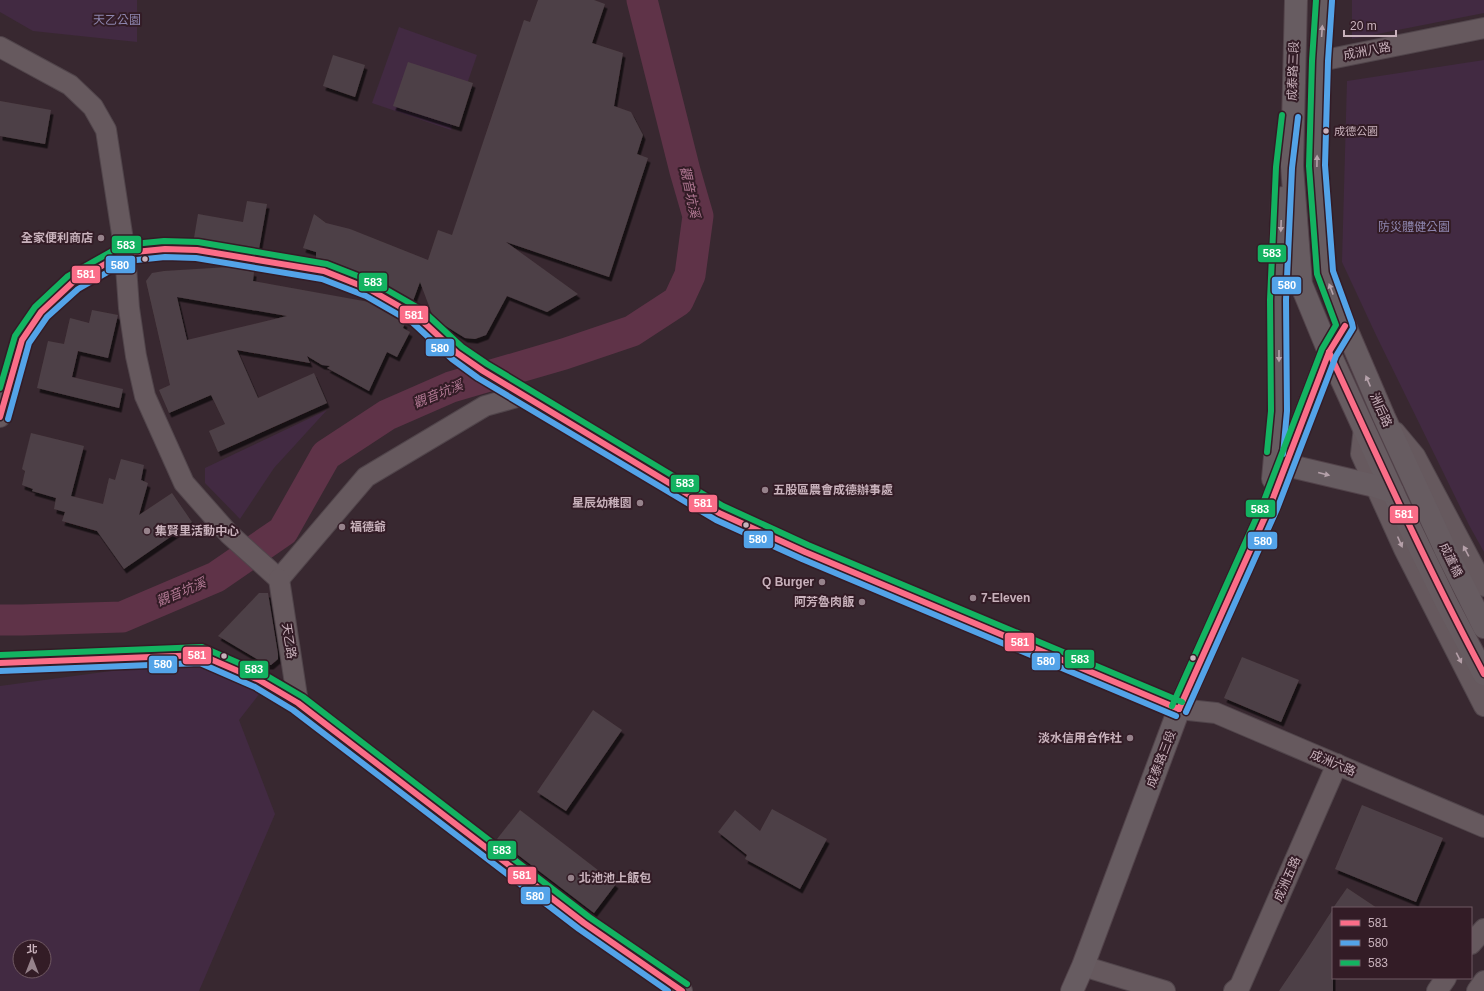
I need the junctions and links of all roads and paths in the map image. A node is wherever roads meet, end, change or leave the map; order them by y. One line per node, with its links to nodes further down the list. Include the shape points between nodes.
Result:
1 (1296, 0): 6 (main road, 成泰路三段)
2 (1324, 0): 5 (main road, one-way to 2)
3 (1484, 28): 5 (street, 成洲八路)
4 (0, 47): 7 (street, via 70,85 94,107 106,130)
5 (1320, 61): 8 (main road, one-way to 5, via 1325,273 1317,165)
6 (1293, 90): 9 (main road, 成泰路三段, via 1292,166 1301,284); 16 (main road, one-way to 16, via 1284,166 1278,300 1279,411)
7 (125, 253): 10 (street, 成洲六路, via 165,249 197,250 324,271 369,290 418,317 457,353); 11 (street, via 73,282 41,312 22,340); 17 (street, via 129,308 145,396 184,482 229,534)
8 (1345, 326): 9 (main road, 成泰路三段); 12 (main road, 洲后路, one-way to 8)
9 (1329, 352): 13 (main road, 成泰路三段); 15 (main road, 洲后路, via 1364,427)
10 (524, 395): 17 (street, via 485,406 366,477); 24 (street, 成洲六路, via 719,512 805,552)
11 (0, 417)
12 (1384, 417): 14 (main road, 洲后路); 18 (street, one-way to 12, via 1415,456)
13 (1286, 465): 15 (main road, one-way to 15); 16 (main road, 成泰路三段)
14 (1420, 492): 19 (main road, 成蘆橋, via 1445,550)
15 (1388, 493): 21 (main road, 成蘆橋); 23 (street, one-way to 23, via 1404,549)
16 (1270, 506): 24 (main road, 成泰路三段)
17 (279, 580): 22 (street, 天乙路)
18 (1484, 586)
19 (1484, 627)
20 (0, 663): 22 (street, via 201,655 259,680)
21 (1484, 674)
22 (298, 703): 32 (street, via 584,924)
23 (1484, 706)
24 (1179, 709): 25 (street, 成洲六路, via 1216,713); 29 (main road, 成泰路三段)
25 (1337, 764): 26 (street, 成洲六路); 35 (street, 成洲五路, via 1240,986)
26 (1484, 827)
27 (1484, 929): 28 (street)
28 (1472, 943)
29 (1083, 966): 33 (main road, 成泰路三段); 34 (street)
30 (1445, 979): 36 (street)
31 (1484, 981): 37 (street)
32 (682, 991)
33 (1072, 991)
34 (1165, 991)
35 (1234, 991)
36 (1437, 991)
37 (1477, 991)

